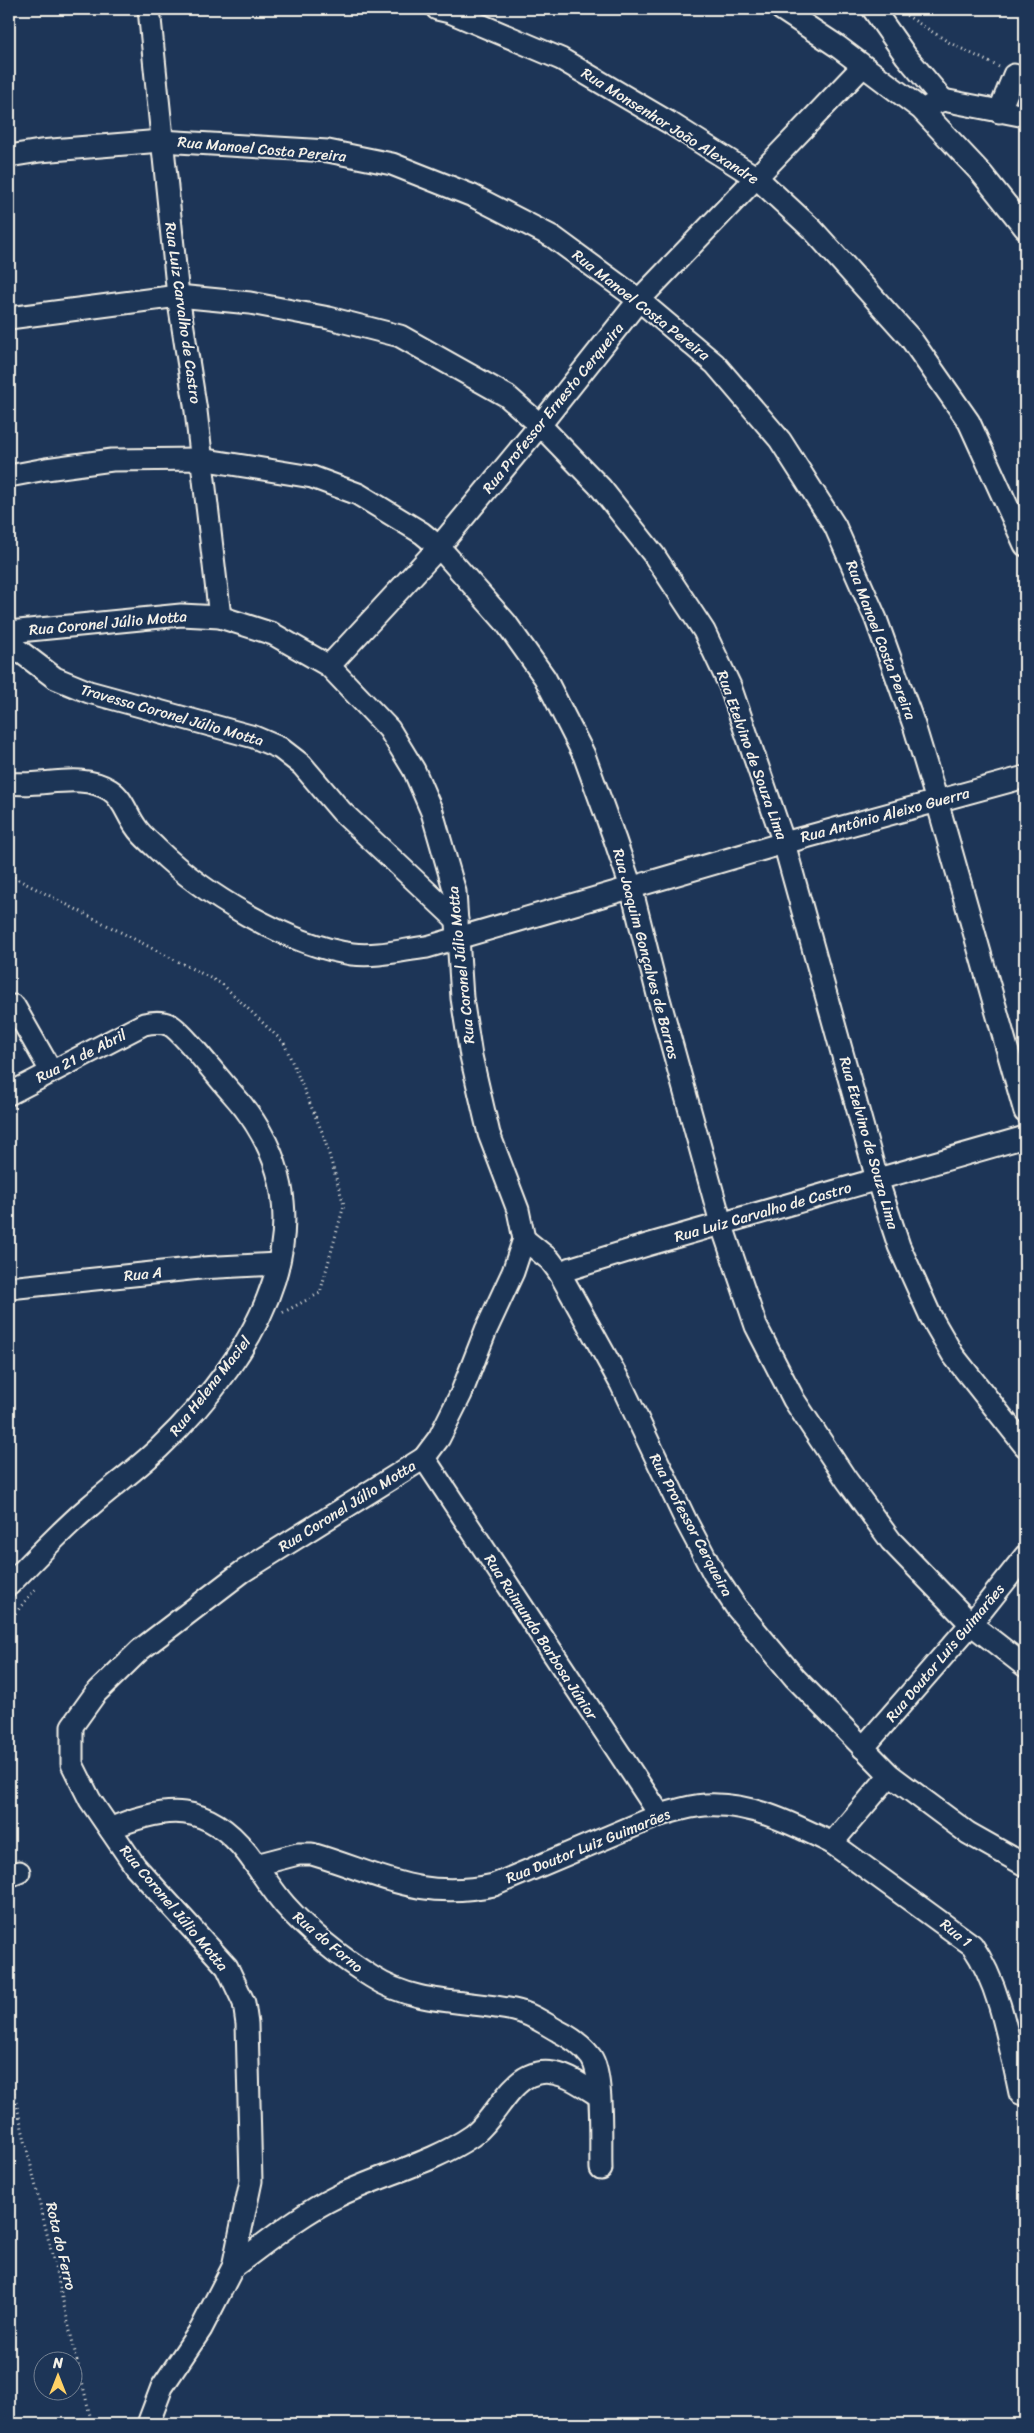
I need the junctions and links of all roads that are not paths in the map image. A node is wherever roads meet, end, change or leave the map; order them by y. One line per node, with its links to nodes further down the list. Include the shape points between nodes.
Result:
1 (149, 9): 11 (street, Rua Luiz Carvalho de Castro)
2 (437, 9): 13 (street, Rua Monsenhor João Alexandre, via 560,59)
3 (781, 9): 5 (street)
4 (873, 9): 7 (street)
5 (863, 66): 8 (street); 13 (street, Rua Professor Ernesto Cerqueira)
6 (1014, 75): 9 (street)
7 (943, 100): 8 (street); 9 (street)
8 (921, 109): 14 (street, via 982,174)
9 (1000, 112): 10 (street)
10 (1025, 116)
11 (161, 140): 12 (street, Rua Manoel Costa Pereira); 15 (street, Rua Luiz Carvalho de Castro); 16 (street, Rua Manoel Costa Pereira, via 328,151 392,164 473,196 554,237)
12 (9, 156)
13 (757, 178): 16 (street, Rua Professor Ernesto Cerqueira); 21 (street, Rua Monsenhor João Alexandre, via 813,230 911,339 969,422)
14 (1025, 228)
15 (178, 296): 17 (street, Rua Etelvino de Souza Lima); 18 (street, Rua Etelvino de Souza Lima, via 250,303 400,336 506,396); 19 (street, Rua Luiz Carvalho de Castro, via 196,410)
16 (639, 300): 18 (street, Rua Professor Ernesto Cerqueira); 29 (street, Rua Manoel Costa Pereira, via 715,364 780,440 835,526 876,619)
17 (9, 318)
18 (540, 426): 22 (street, Rua Professor Ernesto Cerqueira); 30 (street, Rua Etelvino de Souza Lima, via 601,488 648,548 704,631 730,686)
19 (200, 460): 20 (street, Rua Joaquim Gonçalves de Barros, via 112,460); 22 (street, Rua Joaquim Gonçalves de Barros, via 312,476 358,494); 23 (street, Rua Luiz Carvalho de Castro)
20 (9, 476)
21 (1025, 545)
22 (439, 547): 26 (street, Rua Professor Ernesto Cerqueira); 31 (street, Rua Joaquim Gonçalves de Barros, via 506,623 545,678 584,755)
23 (220, 618): 24 (street, Rua Coronel Júlio Motta, via 181,615); 26 (street, Rua Coronel Júlio Motta, via 273,634)
24 (9, 632)
25 (9, 643): 32 (street, Travessa Coronel Júlio Motta, via 55,678 89,692 254,737 280,748 302,765 342,812)
26 (329, 666): 32 (street, Rua Coronel Júlio Motta, via 389,730 414,770 432,812 452,883)
27 (1025, 777): 29 (street, Rua Antônio Aleixo Guerra)
28 (9, 783): 32 (street, Rua Antônio Aleixo Guerra, via 80,781 111,790 123,803 136,827 179,867 257,920 314,946 374,955 427,946)
29 (937, 801): 30 (street, Rua Antônio Aleixo Guerra); 37 (street, Rua Manoel Costa Pereira)
30 (784, 843): 31 (street, Rua Antônio Aleixo Guerra); 39 (street, Rua Etelvino de Souza Lima)
31 (631, 887): 32 (street, Rua Antônio Aleixo Guerra); 40 (street, Rua Joaquim Gonçalves de Barros)
32 (457, 929): 41 (street, Rua Coronel Júlio Motta, via 462,998 471,1056 489,1134 518,1210)
33 (14, 1006): 35 (street)
34 (155, 1022): 35 (street, Rua 21 de Abril, via 131,1030); 42 (street, Rua Helena Maciel, via 172,1026 183,1037 240,1102 270,1152 279,1177 283,1204 283,1235)
35 (51, 1071): 36 (street, Rua 21 de Abril)
36 (9, 1094)
37 (1025, 1112)
38 (1025, 1137): 39 (street, Rua Luiz Carvalho de Castro)
39 (878, 1180): 40 (street, Rua Luiz Carvalho de Castro); 45 (street, Rua Etelvino de Souza Lima, via 899,1246 931,1317 953,1355)
40 (721, 1223): 43 (street, Rua Luiz Carvalho de Castro); 49 (street, Rua Joaquim Gonçalves de Barros, via 756,1326 794,1400 891,1541)
41 (524, 1239): 43 (street, Rua Professor Cerqueira, via 550,1260); 46 (street, Rua Coronel Júlio Motta, via 460,1394 439,1438)
42 (278, 1264): 44 (street, Rua A, via 200,1268); 48 (street, Rua Helena Maciel, via 268,1301 255,1328 235,1360 192,1413)
43 (559, 1272): 51 (street, Rua Professor Cerqueira, via 621,1384 641,1431 714,1574 736,1607 795,1678)
44 (9, 1288)
45 (1025, 1446)
46 (424, 1458): 53 (street, Rua Raimundo Barbosa Júnior); 54 (street, Rua Coronel Júlio Motta, via 242,1572 140,1650 95,1694 72,1726 72,1764 90,1800)
47 (1025, 1556): 49 (street, Rua Doutor Luis Guimarães)
48 (9, 1585)
49 (971, 1624): 50 (street, Rua Joaquim Gonçalves de Barros); 51 (street, Rua Doutor Luis Guimarães)
50 (1025, 1666)
51 (863, 1748): 52 (street, Rua Professor Cerqueira)
52 (890, 1775): 55 (street); 57 (street, Rua Professor Cerqueira, via 968,1833)
53 (660, 1815): 55 (street, Rua Doutor Luiz Guimarães, via 707,1805 744,1810 788,1821); 56 (street, Rua Doutor Luiz Guimarães, via 494,1885 473,1889 419,1888 312,1854)
54 (110, 1829): 56 (street, Rua do Forno, via 132,1819 167,1812 199,1814 231,1834); 61 (street, Rua Coronel Júlio Motta, via 135,1866 227,1967 244,2003 251,2181)
55 (832, 1843): 59 (street, Rua 1, via 972,1944 985,1963 1004,2022)
56 (256, 1864): 58 (street, Rua do Forno, via 284,1904 311,1931 378,1982 422,1998 516,2010 570,2037 590,2056 595,2066)
57 (1025, 1865)
58 (599, 2096): 60 (street, Rua do Forno); 61 (street, via 559,2074 530,2075 472,2136 336,2197 305,2215)
59 (1023, 2100)
60 (601, 2168)
61 (233, 2267): 62 (street, Rua Coronel Júlio Motta, via 201,2329 162,2387)
62 (148, 2424)

